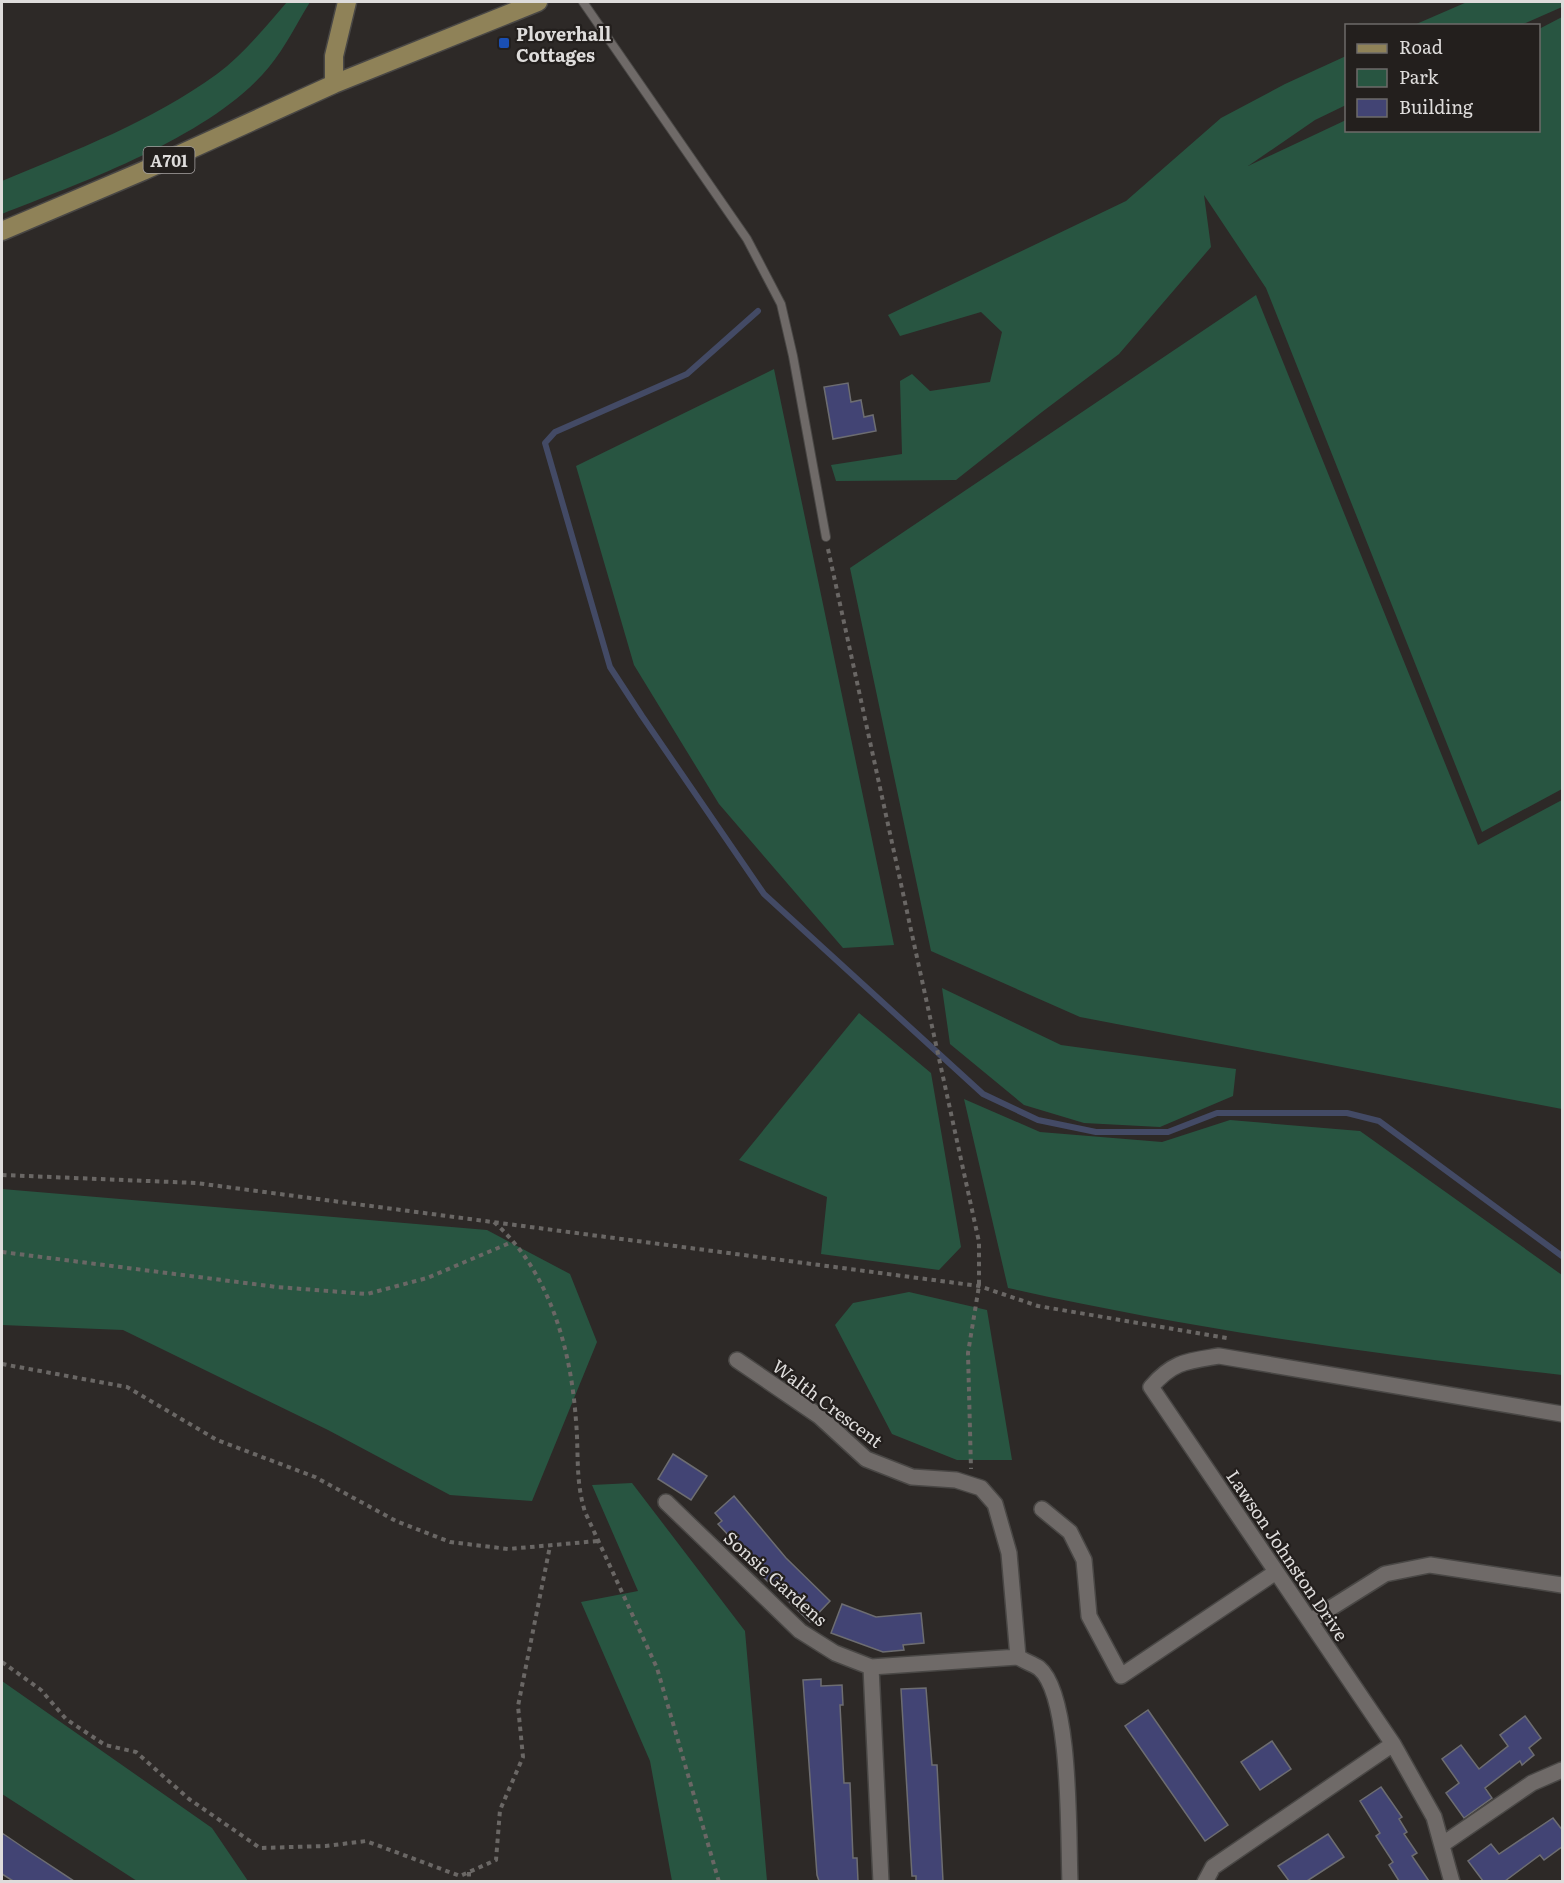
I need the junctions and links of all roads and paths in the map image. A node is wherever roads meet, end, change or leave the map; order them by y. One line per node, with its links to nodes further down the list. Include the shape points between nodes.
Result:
1 (347, 2): 4 (main road, via 334,56)
2 (538, 2): 4 (main road, A701)
3 (583, 2): 6 (lane, via 747,239 781,304)
4 (334, 84): 5 (main road, A701)
5 (2, 231)
6 (826, 537): 11 (path, via 979,1242)
7 (2, 1175): 8 (path, via 196,1183)
8 (494, 1222): 9 (path); 11 (path)
9 (512, 1242): 10 (path, via 427,1278 367,1294 277,1287); 19 (path, via 542,1282 569,1359 578,1487)
10 (2, 1252)
11 (979, 1286): 12 (path, via 1038,1306); 16 (path, via 968,1353)
12 (1233, 1339)
13 (737, 1359): 16 (street, Walth Crescent, via 819,1416 866,1459 912,1477)
14 (2, 1364): 20 (path, via 127,1387 217,1440 315,1477 396,1521 450,1542 508,1550)
15 (1563, 1414): 21 (street, Lawson Johnston Drive, via 1219,1356 1165,1370 1151,1387)
16 (972, 1485): 24 (street, Walth Crescent, via 981,1488 996,1504 1006,1542)
17 (666, 1502): 26 (street, Sonsie Gardens, via 800,1631 835,1653)
18 (1042, 1509): 21 (street, via 1070,1532 1084,1560 1089,1616 1121,1676)
19 (598, 1541): 20 (path); 32 (path, via 657,1668)
20 (550, 1546): 30 (path, via 518,1706 523,1757 500,1810 496,1860)
21 (1276, 1572): 23 (street, Lawson Johnston Drive)
22 (1563, 1585): 23 (street, via 1430,1565 1384,1574)
23 (1310, 1622): 27 (street, Lawson Johnston Drive)
24 (1018, 1657): 26 (street, Sonsie Gardens); 34 (street, via 1040,1669 1054,1693 1065,1743)
25 (2, 1662): 30 (path, via 41,1690 66,1719 105,1745 136,1752 189,1799 260,1848 366,1841 460,1876)
26 (871, 1667): 33 (street)
27 (1393, 1744): 29 (street, Lawson Johnston Drive, via 1434,1817); 35 (street, via 1213,1867)
28 (1563, 1770): 29 (street, via 1532,1783)
29 (1443, 1844): 36 (street, Lawson Johnston Drive)
30 (469, 1872): 31 (path)
31 (469, 1881)
32 (719, 1881)
33 (881, 1881)
34 (1070, 1881)
35 (1205, 1881)
36 (1452, 1881)

